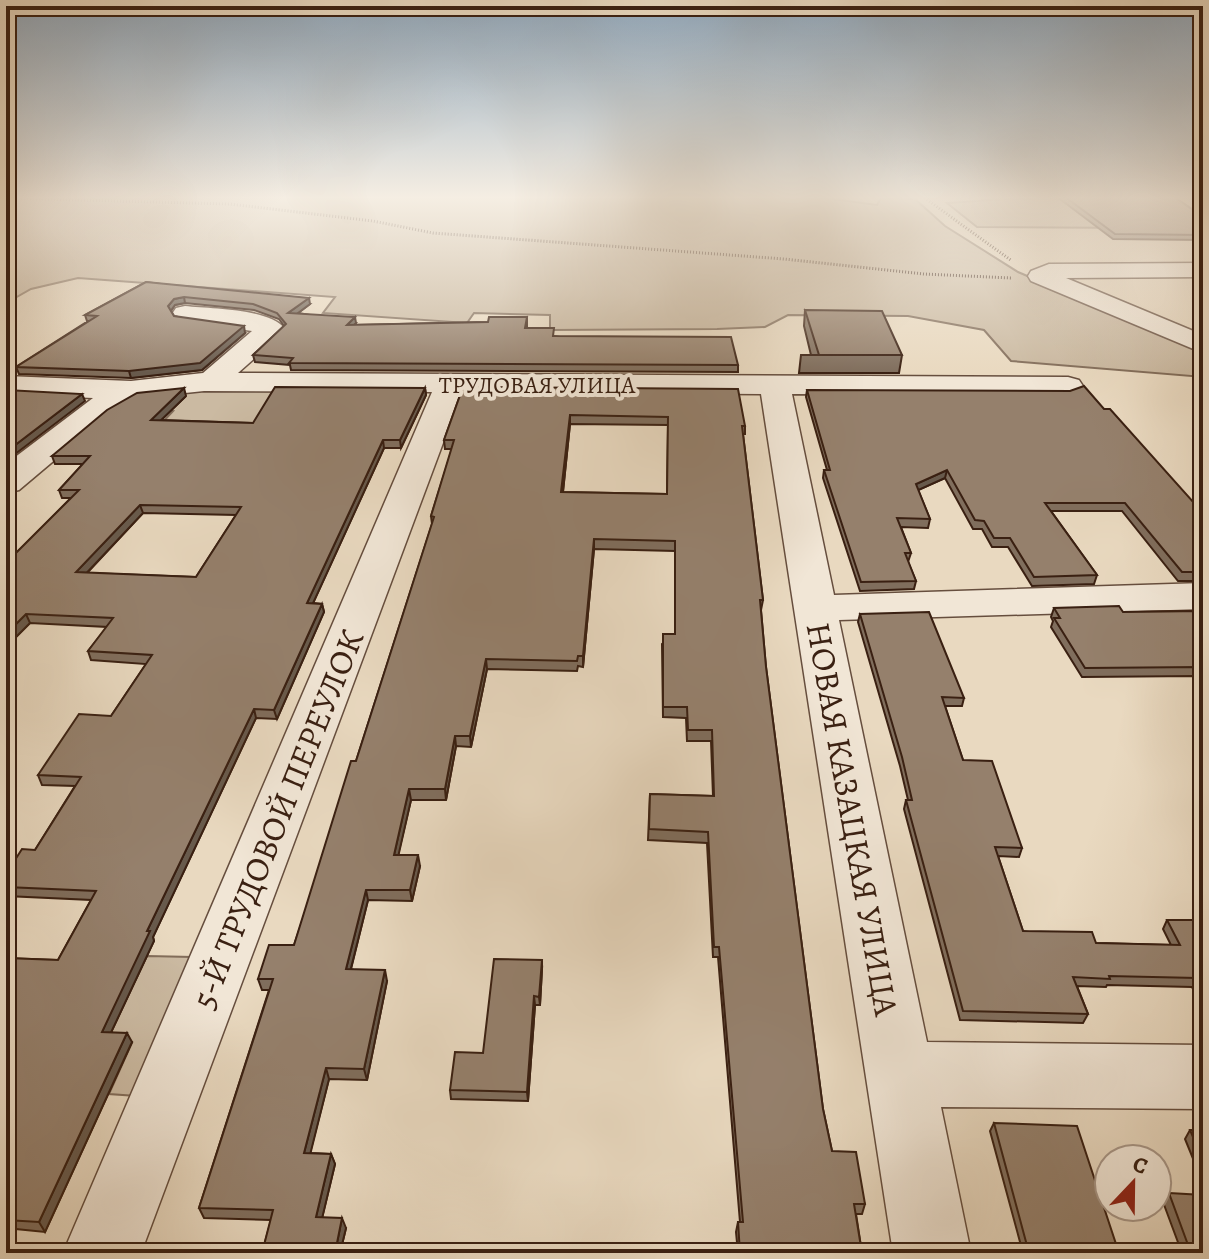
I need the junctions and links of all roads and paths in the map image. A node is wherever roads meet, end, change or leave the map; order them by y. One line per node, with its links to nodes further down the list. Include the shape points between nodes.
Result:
1 (727, 255): 4 (path, via 924,274)
2 (1003, 255): 4 (path)
3 (1203, 270): 4 (street, via 1052,271)
4 (1044, 278): 6 (street)
5 (185, 314): 8 (street, via 253,321 271,329)
6 (1203, 345)
7 (665, 365): 8 (street, via 460,366)
8 (209, 380): 10 (street, ТРУДОВАЯ УЛИЦА); 13 (street, ТРУДОВАЯ УЛИЦА)
9 (6, 385): 13 (street, ТРУДОВАЯ УЛИЦА)
10 (450, 385): 11 (street, ТРУДОВАЯ УЛИЦА); 19 (street, 5-Й ТРУДОВОЙ ПЕРЕУЛОК)
11 (775, 385): 12 (street, ТРУДОВАЯ УЛИЦА); 16 (street, НОВАЯ КАЗАЦКАЯ УЛИЦА)
12 (1068, 386)
13 (131, 390): 14 (street, via 97,408)
14 (6, 482)
15 (1203, 596): 16 (street)
16 (814, 608): 17 (street, НОВАЯ КАЗАЦКАЯ УЛИЦА)
17 (900, 1074): 18 (street); 20 (street, НОВАЯ КАЗАЦКАЯ УЛИЦА)
18 (1203, 1077)
19 (102, 1253)
20 (932, 1253)

